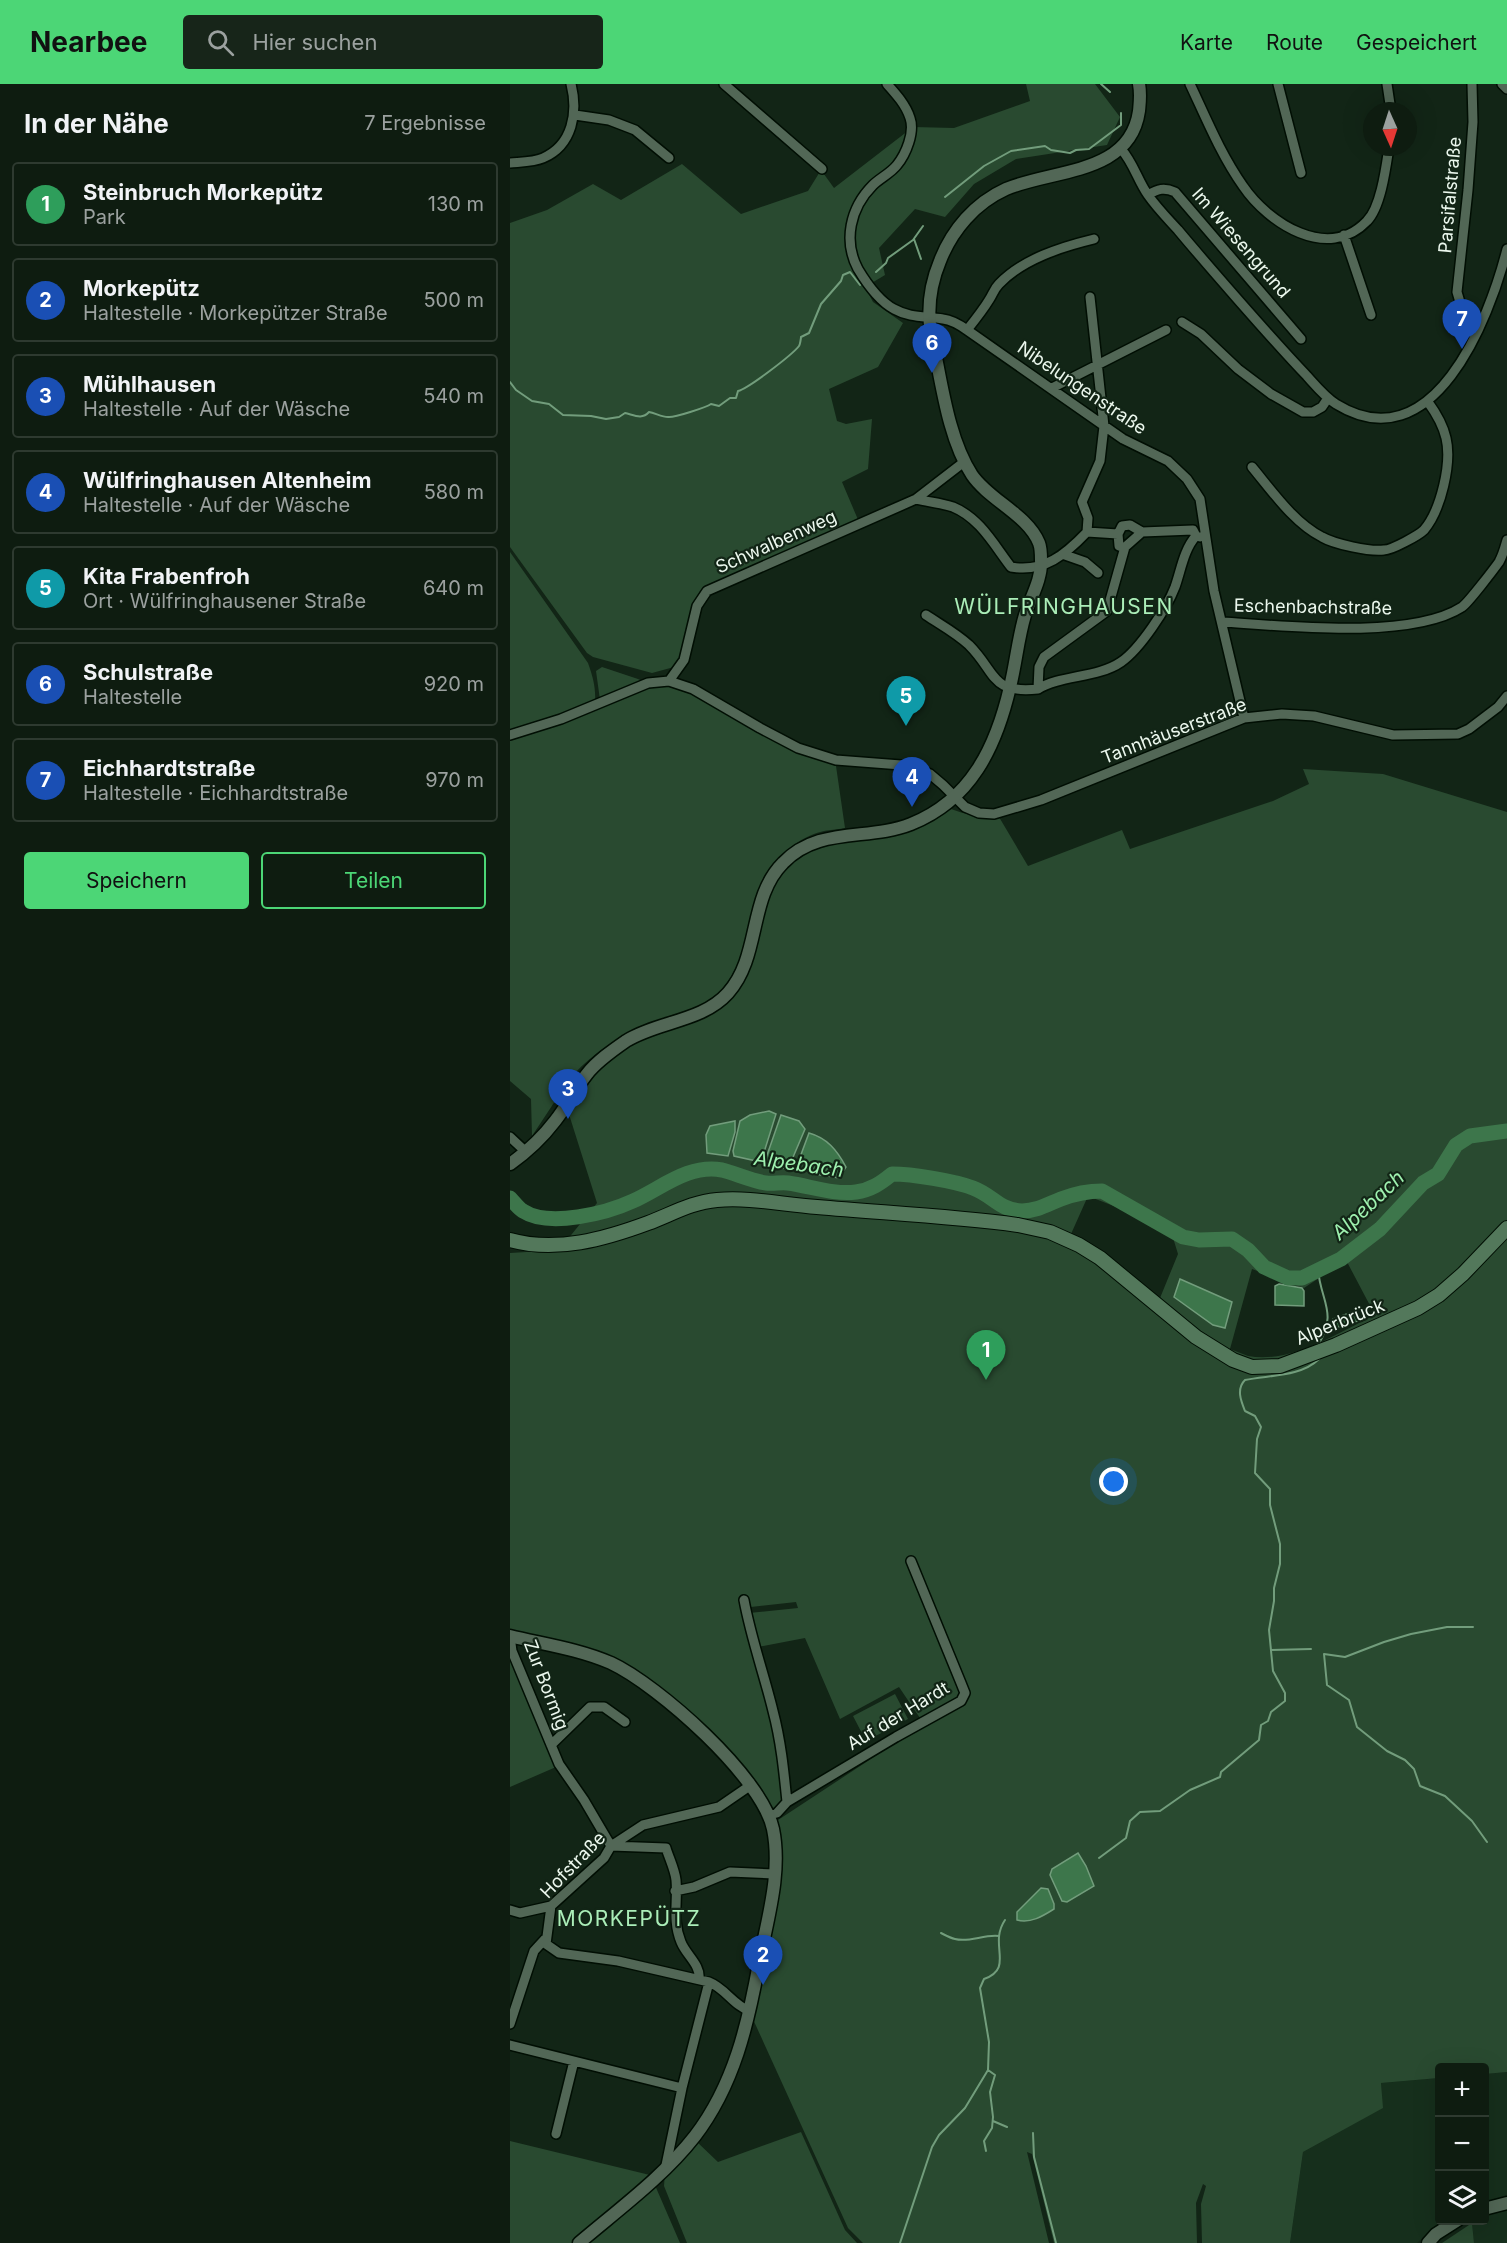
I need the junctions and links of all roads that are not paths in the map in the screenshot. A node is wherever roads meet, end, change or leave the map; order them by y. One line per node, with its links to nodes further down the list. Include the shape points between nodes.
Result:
1 (572, 84): 12 (street)
2 (724, 84): 17 (street)
3 (887, 84): 26 (street, Nibelungenstraße, via 911,120 910,135 897,166 860,201 853,215 849,244 859,270 878,297 894,309)
4 (1139, 84): 13 (street, via 1137,125)
5 (1190, 84): 20 (street, via 1228,162 1258,204 1296,233 1326,238)
6 (1278, 84): 18 (street)
7 (1387, 84): 11 (street)
8 (1472, 84): 24 (street, Parsifalstraße, via 1473,122 1457,292)
9 (1502, 84): 10 (street)
10 (1507, 89)
11 (1390, 102)
12 (575, 115): 15 (street, via 609,120 635,130); 16 (street, via 570,131 554,152 541,159)
13 (1120, 149): 19 (street); 26 (street, via 1083,168 1006,189 970,214 944,251 929,296)
14 (1387, 156): 20 (street, via 1377,207 1356,231)
15 (669, 158)
16 (510, 163)
17 (822, 169)
18 (1301, 173)
19 (1148, 195): 30 (street, Im Wiesengrund, via 1166,188 1174,192); 33 (street, via 1275,343)
20 (1344, 235): 25 (street)
21 (1094, 239): 28 (street, via 1042,256 1010,276 994,290)
22 (1507, 249): 34 (street, via 1473,341)
23 (1090, 297): 31 (street)
24 (1462, 309)
25 (1371, 315)
26 (928, 318): 28 (street, Nibelungenstraße, via 944,319); 36 (street)
27 (1182, 322): 33 (street, via 1271,394 1303,412 1322,407)
28 (968, 330): 32 (street, Nibelungenstraße)
29 (1166, 330): 31 (street)
30 (1301, 339)
31 (1096, 364): 32 (street); 35 (street)
32 (1052, 388): 35 (street, Nibelungenstraße)
33 (1328, 398): 34 (street, via 1349,411 1377,418 1392,417)
34 (1428, 402): 37 (street, via 1447,440 1448,460 1441,495 1424,531 1385,550 1336,544 1320,536 1294,514)
35 (1104, 426): 40 (street, via 1100,461 1082,502); 41 (street, Nibelungenstraße, via 1168,460 1187,479 1200,499)
36 (964, 462): 38 (street, Schwalbenweg); 46 (street, via 981,486 1032,532 1040,543)
37 (1252, 466)
38 (916, 499): 46 (street, via 952,507 969,516 988,534 1011,567); 50 (street, Schwalbenweg, via 707,591 697,606 684,660)
39 (1142, 531): 41 (street); 42 (street, via 1122,526); 44 (street)
40 (1088, 532): 42 (street); 45 (street)
41 (1200, 532): 49 (street, Nibelungenstraße); 52 (street, via 1190,542 1162,612 1121,662)
42 (1118, 534): 44 (street, via 1119,546)
43 (1507, 540): 49 (street, Eschenbachstraße, via 1500,560 1463,607 1434,620 1354,628)
44 (1125, 547): 52 (street, via 1107,610 1044,657 1039,667)
45 (1065, 555): 46 (street); 47 (street)
46 (1042, 565): 51 (street, via 1025,615)
47 (1098, 573)
48 (927, 615): 51 (street, via 960,637 1000,684)
49 (1223, 622): 54 (street, Nibelungenstraße)
50 (669, 681): 55 (street, via 648,683 561,719); 56 (street, Tannhäuserstraße, via 693,689 798,748 836,760 919,770 930,774)
51 (1010, 688): 52 (street); 56 (street, via 989,752)
52 (1038, 689)
53 (1507, 696): 54 (street, Tannhäuserstraße, via 1458,734 1393,735 1314,716)
54 (1244, 718): 56 (street, Tannhäuserstraße, via 1041,800 994,814 965,807)
55 (510, 735)
56 (956, 797): 58 (street, via 910,824 888,831 818,840 782,863 761,902 744,967 728,993 708,1009 649,1029 611,1052 588,1072 556,1120)
57 (510, 1137): 58 (street)
58 (526, 1152): 59 (street)
59 (510, 1164)
60 (1507, 1228): 61 (main road, Alperbrück, via 1463,1274 1418,1308 1280,1366 1252,1367 1196,1337 1079,1245 1050,1232 988,1221 744,1198 695,1203 601,1239 559,1245)
61 (510, 1240)
62 (911, 1561): 68 (street, Auf der Hardt, via 965,1693 961,1701)
63 (744, 1600): 68 (street, via 774,1713)
64 (510, 1636): 66 (street, Zur Bormig, via 512,1651); 67 (street, via 609,1663 644,1683 703,1733)
65 (625, 1722): 66 (street, Zur Bormig, via 604,1707 590,1707)
66 (551, 1745): 70 (street, Zur Bormig, via 558,1764)
67 (751, 1785): 69 (street); 70 (street, Hofstraße, via 719,1807 643,1825)
68 (787, 1802): 69 (street, Auf der Hardt, via 777,1813)
69 (769, 1815): 71 (street, via 775,1842)
70 (611, 1846): 72 (street, via 666,1848 676,1880); 73 (street, Hofstraße, via 604,1858)
71 (775, 1874): 72 (street, via 730,1872); 77 (street)
72 (675, 1891): 76 (street, via 681,1943)
73 (551, 1906): 74 (street, via 520,1913); 75 (street, Hofstraße)
74 (510, 1910)
75 (545, 1939): 76 (street, via 549,1948 559,1953 618,1961); 78 (street, via 534,1951)
76 (704, 1981): 77 (street, via 717,1985); 81 (street)
77 (750, 2011): 83 (street, via 736,2062 716,2103 695,2136)
78 (510, 2024)
79 (510, 2045): 80 (street)
80 (574, 2061): 81 (street); 82 (street)
81 (682, 2088): 83 (street)
82 (556, 2134)
83 (665, 2170): 87 (street)
84 (1507, 2203): 85 (street)
85 (1489, 2208)
86 (1450, 2225): 88 (street)
87 (579, 2243)
88 (1428, 2243)

